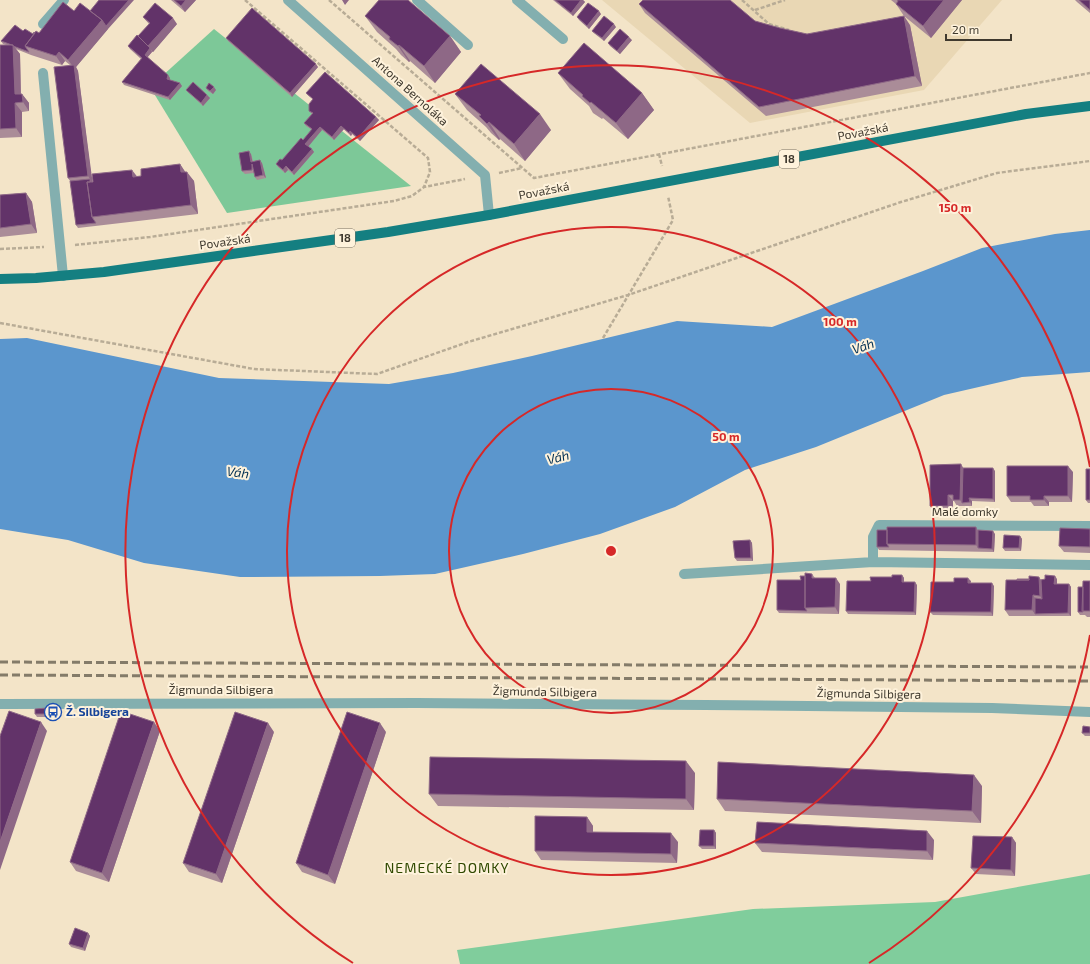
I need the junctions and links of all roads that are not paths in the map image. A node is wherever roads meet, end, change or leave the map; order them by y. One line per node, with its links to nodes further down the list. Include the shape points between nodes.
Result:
1 (64, 0): 5 (street)
2 (288, 0): 10 (street, Antona Bernoláka, via 485,175)
3 (417, 0): 7 (street)
4 (517, 0): 6 (street)
5 (43, 24)
6 (564, 38)
7 (468, 45)
8 (43, 73): 11 (street)
9 (1090, 106): 10 (main road, Považská / 18, via 1026,114)
10 (490, 215): 11 (main road, Považská / 18, via 365,235)
11 (63, 276): 12 (main road, Považská / 18)
12 (0, 279)
13 (1090, 526): 14 (street, Malé domky, via 879,524 873,537)
14 (873, 562): 15 (street); 16 (street)
15 (1090, 565)
16 (684, 574)
17 (0, 704): 18 (street, Žigmunda Silbigera, via 713,705 992,708)
18 (1090, 712)

